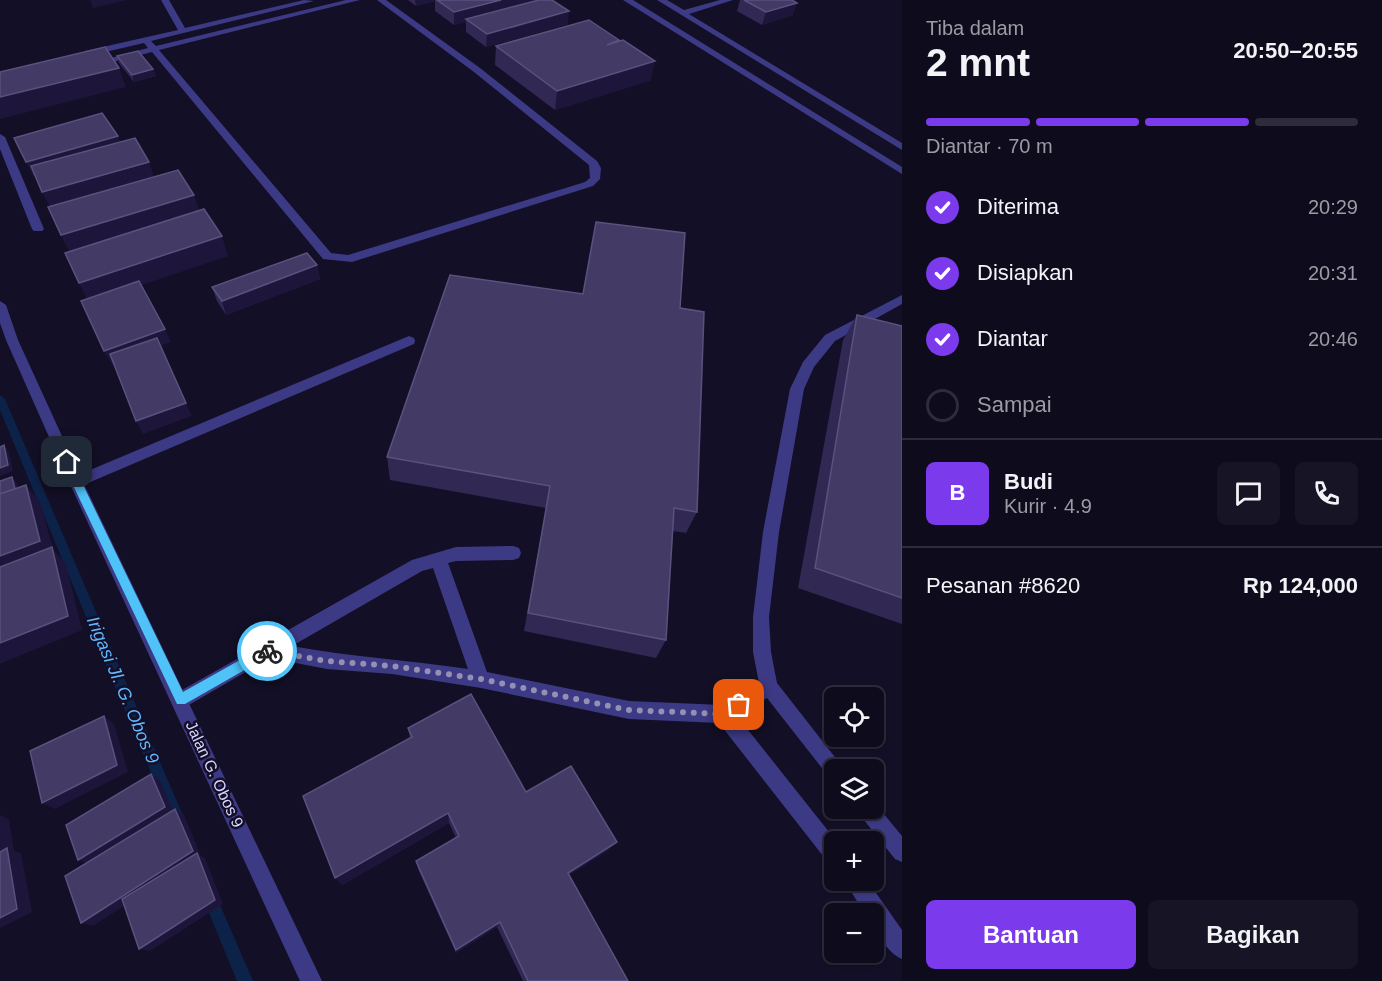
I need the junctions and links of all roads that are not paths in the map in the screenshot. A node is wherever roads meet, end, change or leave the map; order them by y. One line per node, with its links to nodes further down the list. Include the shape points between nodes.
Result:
1 (165, 0): 9 (street)
2 (310, 0): 9 (street)
3 (356, 0): 11 (street)
4 (381, 0): 15 (street)
5 (627, 0): 18 (street)
6 (661, 0): 8 (street)
7 (729, 0): 8 (street)
8 (683, 13): 17 (street)
9 (182, 30): 10 (street)
10 (146, 40): 11 (street); 12 (street)
11 (155, 50): 13 (street); 15 (street, via 319,249 339,259 595,179 593,163)
12 (82, 54)
13 (78, 67)
14 (488, 67): 15 (street)
15 (477, 70)
16 (0, 137): 19 (street)
17 (902, 147)
18 (902, 171)
19 (38, 229)
20 (902, 299): 28 (street, via 830,338 808,365 797,389 773,521 761,617)
21 (0, 307): 23 (street, Jalan G. Obos 9)
22 (409, 341): 23 (street)
23 (76, 482): 29 (street, Jalan G. Obos 9)
24 (513, 553): 25 (street, via 456,554)
25 (438, 559): 26 (street, via 399,575); 27 (street)
26 (269, 650): 27 (street, via 327,661); 29 (street)
27 (481, 679): 30 (street, via 628,710)
28 (769, 687): 30 (street); 31 (street)
29 (181, 700): 37 (street, Jalan G. Obos 9)
30 (724, 714): 33 (street)
31 (827, 759)
32 (876, 819): 34 (street)
33 (824, 841)
34 (902, 852)
35 (862, 891): 36 (street)
36 (902, 948)
37 (311, 981)

